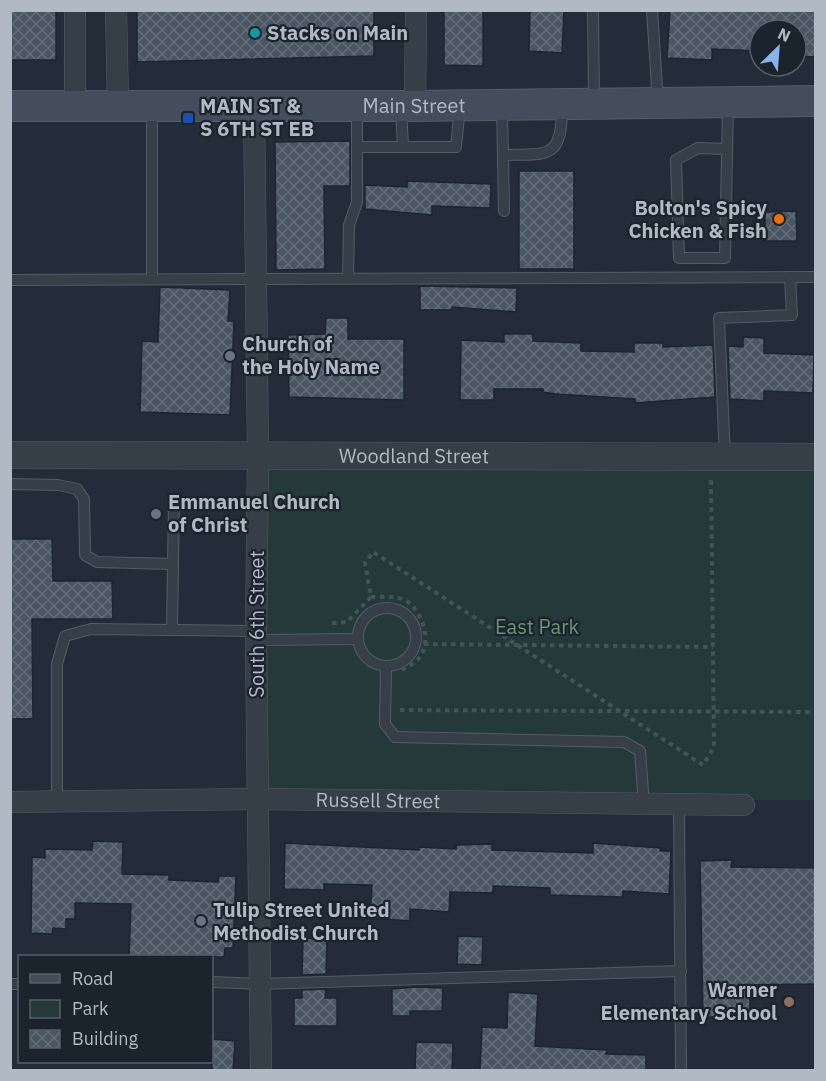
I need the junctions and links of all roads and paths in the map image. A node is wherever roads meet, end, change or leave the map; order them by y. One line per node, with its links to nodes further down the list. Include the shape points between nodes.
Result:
1 (75, 10): 13 (street)
2 (116, 10): 9 (street)
3 (416, 10): 18 (street)
4 (593, 10): 12 (lane)
5 (652, 10): 8 (lane)
6 (816, 101): 7 (main road, Main Street)
7 (728, 102): 8 (main road, Main Street); 22 (lane)
8 (658, 103): 12 (main road, Main Street)
9 (118, 104): 10 (main road, Main Street); 13 (main road, Main Street)
10 (152, 104): 14 (main road, Main Street); 29 (lane)
11 (562, 104): 12 (main road, Main Street); 15 (main road, Main Street); 23 (lane, via 562,133 553,148 542,154)
12 (594, 104)
13 (75, 105): 16 (main road, Main Street)
14 (254, 105): 17 (main road, Main Street); 27 (street, South 6th Street)
15 (502, 105): 19 (main road, Main Street); 23 (lane)
16 (10, 106)
17 (357, 106): 18 (main road, Main Street); 20 (lane)
18 (408, 106): 19 (main road, Main Street); 21 (lane)
19 (460, 106): 21 (lane, via 456,147)
20 (358, 147): 21 (lane); 28 (lane, via 357,202 349,225)
21 (403, 147)
22 (727, 149): 22 (lane, via 725,258 679,258 676,160 698,148)
23 (503, 155): 24 (lane)
24 (504, 211)
25 (790, 277): 26 (lane); 28 (lane); 34 (lane, via 792,315 719,318)
26 (816, 277)
27 (254, 278): 28 (lane); 29 (lane); 32 (street, South 6th Street)
28 (348, 278)
29 (152, 279): 30 (lane)
30 (10, 280)
31 (10, 455): 32 (street, Woodland Street)
32 (258, 455): 34 (street, Woodland Street); 41 (street, South 6th Street)
33 (816, 456): 34 (street, Woodland Street)
34 (718, 464): 45 (path)
35 (10, 484): 37 (lane, via 77,489 84,499 85,555 97,562)
36 (174, 498): 37 (lane)
37 (172, 564): 40 (lane)
38 (371, 597): 39 (path, via 347,622); 43 (path, via 408,602 424,624); 44 (path, via 365,563 373,552)
39 (326, 623)
40 (172, 630): 41 (lane); 53 (lane, via 90,629 65,636 57,664)
41 (256, 635): 42 (lane); 52 (street, South 6th Street)
42 (358, 639): 46 (lane, via 371,662); 46 (lane, via 363,620 377,609 404,613 416,630 414,649 400,664)
43 (424, 644): 44 (path); 47 (path, via 420,658 400,671)
44 (518, 645): 45 (path); 49 (path)
45 (713, 647): 50 (path)
46 (386, 666): 55 (lane, via 385,724 395,737 624,742 640,752)
47 (400, 681)
48 (400, 701): 49 (path, via 400,710)
49 (619, 711): 50 (path); 50 (path, via 703,765 714,747)
50 (714, 712): 51 (path)
51 (816, 712)
52 (257, 799): 53 (street, Russell Street); 55 (street, Russell Street); 60 (street, South 6th Street)
53 (57, 801): 54 (street, Russell Street)
54 (10, 802)
55 (644, 805): 57 (street, Russell Street)
56 (744, 805): 57 (street, Russell Street)
57 (679, 806): 58 (lane)
58 (681, 971): 60 (lane); 62 (lane)
59 (213, 982): 60 (lane)
60 (260, 984): 61 (street, South 6th Street)
61 (261, 1071)
62 (681, 1071)

